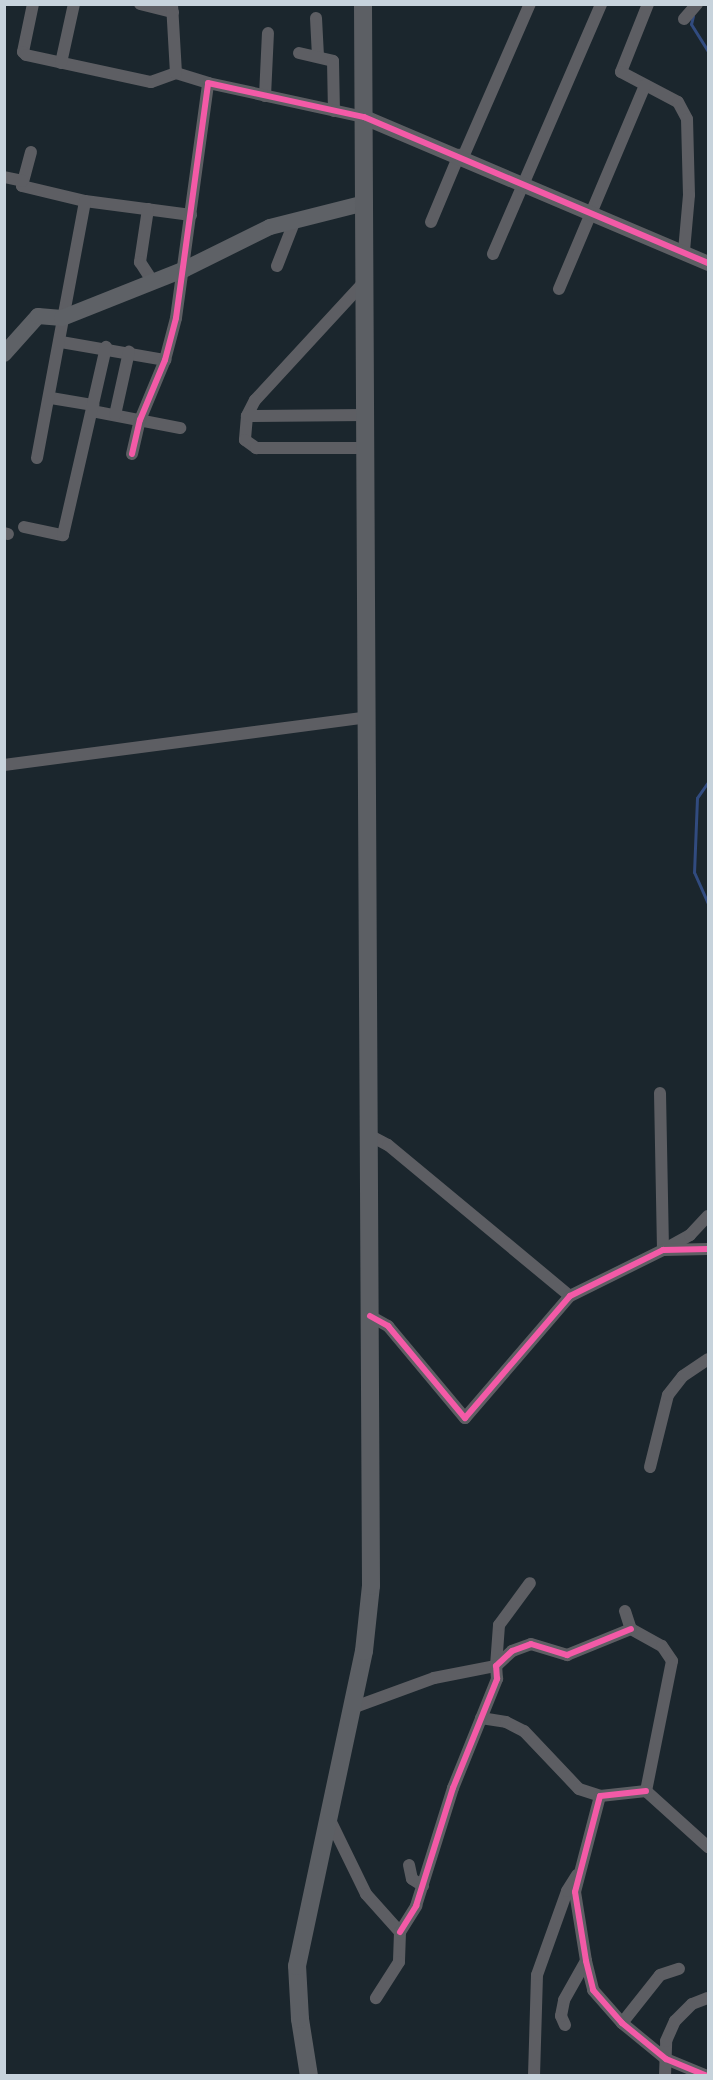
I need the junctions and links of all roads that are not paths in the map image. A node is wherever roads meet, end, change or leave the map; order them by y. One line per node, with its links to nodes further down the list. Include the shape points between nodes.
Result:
1 (33, 4): 15 (street, via 23,52)
2 (74, 4): 15 (street)
3 (140, 4): 9 (street)
4 (363, 4): 21 (main road)
5 (530, 4): 23 (street)
6 (601, 4): 26 (street)
7 (648, 4): 18 (street, via 621,72)
8 (697, 4): 11 (street)
9 (172, 8): 16 (street)
10 (316, 18): 14 (street)
11 (684, 19)
12 (268, 33): 19 (street)
13 (299, 53): 14 (street)
14 (318, 55): 20 (street, via 333,61)
15 (61, 63): 16 (street, via 151,82)
16 (176, 73): 17 (street)
17 (208, 83): 19 (street); 31 (street)
18 (645, 85): 30 (street); 34 (street, via 678,102 687,119 690,164)
19 (265, 96): 20 (street)
20 (334, 111): 21 (street)
21 (364, 117): 23 (street); 28 (main road)
22 (31, 152): 25 (street)
23 (461, 156): 26 (street); 33 (street)
24 (4, 177): 25 (street)
25 (24, 182): 27 (street, via 22,186)
26 (523, 182): 30 (street); 35 (street)
27 (85, 201): 29 (street); 42 (street)
28 (364, 203): 32 (main road); 39 (main road)
29 (148, 209): 31 (street); 40 (street, via 140,262)
30 (592, 212): 34 (street); 41 (street)
31 (191, 215): 38 (street)
32 (295, 220): 37 (street); 38 (main road, via 270,227)
33 (431, 222)
34 (684, 251): 36 (street)
35 (493, 254)
36 (708, 263)
37 (277, 266)
38 (185, 269): 40 (main road); 47 (street)
39 (365, 281): 50 (main road); 52 (street, via 272,377)
40 (153, 282): 42 (main road)
41 (559, 289)
42 (62, 318): 43 (street); 46 (main road, via 38,316)
43 (61, 342): 44 (street); 48 (street)
44 (106, 347): 45 (street); 49 (street)
45 (129, 352): 47 (street); 51 (street)
46 (4, 354)
47 (165, 360): 53 (street)
48 (51, 398): 49 (street); 57 (street)
49 (93, 408): 51 (street); 58 (street, via 63,535)
50 (366, 415): 52 (street); 55 (main road)
51 (115, 416): 53 (street)
52 (247, 416): 55 (street, via 245,440 256,448)
53 (140, 420): 54 (street); 56 (street)
54 (180, 428)
55 (366, 448): 59 (main road)
56 (132, 454)
57 (37, 458)
58 (24, 527)
59 (368, 717): 60 (street); 62 (main road)
60 (4, 765)
61 (660, 1093): 65 (street)
62 (369, 1135): 66 (street, via 388,1145); 67 (main road)
63 (708, 1216): 65 (street, via 690,1235)
64 (708, 1249): 65 (street)
65 (663, 1250): 66 (street)
66 (570, 1296): 67 (street, via 465,1419 388,1326)
67 (370, 1317): 74 (main road, via 370,1586 364,1651)
68 (708, 1359): 69 (street, via 683,1376 668,1395)
69 (650, 1467)
70 (530, 1583): 73 (street, via 499,1625)
71 (625, 1611): 72 (street)
72 (631, 1629): 73 (street, via 567,1655 531,1644 512,1651); 76 (street, via 662,1646 672,1661)
73 (496, 1666): 74 (street, via 434,1678); 75 (street, via 497,1679)
74 (352, 1708): 78 (main road)
75 (481, 1718): 77 (street, via 506,1722 524,1731 579,1789); 82 (street, via 453,1788)
76 (646, 1791): 77 (street); 79 (street)
77 (600, 1796): 81 (street)
78 (328, 1815): 83 (street, via 366,1894); 91 (main road, via 297,1966)
79 (708, 1847)
80 (409, 1865): 82 (street, via 412,1879)
81 (580, 1873): 84 (street, via 575,1892); 92 (street, via 567,1891 537,1975)
82 (423, 1886): 83 (street)
83 (400, 1932): 86 (street, via 399,1962)
84 (586, 1961): 88 (street, via 593,1990); 89 (street, via 564,2000 561,2016)
85 (680, 1969): 88 (street, via 660,1975)
86 (376, 1998)
87 (708, 1998): 90 (street, via 692,2004 675,2021 666,2041)
88 (622, 2024): 90 (street)
89 (565, 2025)
90 (666, 2059): 93 (street); 94 (street)
91 (309, 2076)
92 (534, 2076)
93 (665, 2076)
94 (706, 2076)

